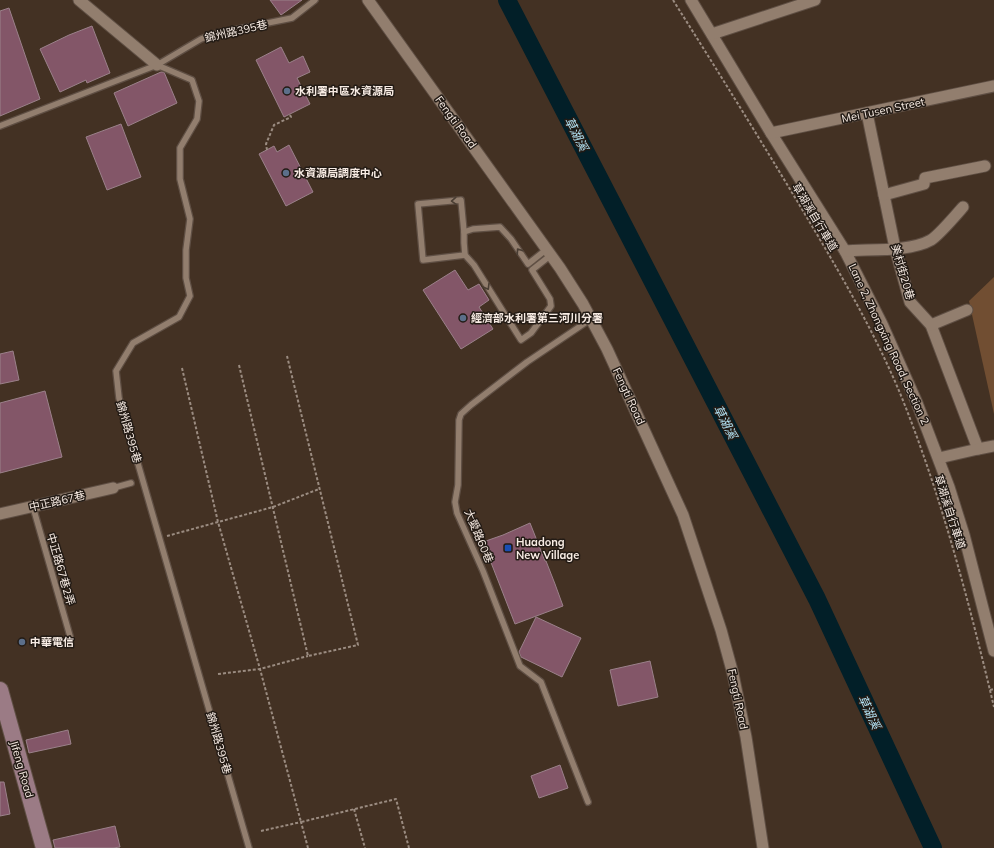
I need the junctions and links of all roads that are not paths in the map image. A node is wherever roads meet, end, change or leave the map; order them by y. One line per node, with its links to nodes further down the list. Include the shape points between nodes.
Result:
1 (79, 0): 7 (street, 錦州路395巷)
2 (316, 0): 7 (lane, 錦州路395巷, via 292,18 214,34)
3 (368, 0): 18 (street, Fengti Road)
4 (691, 0): 6 (street, Lane 2, Zhongxing Road, Section 2)
5 (815, 0): 6 (street)
6 (712, 34): 11 (street, Lane 2, Zhongxing Road, Section 2)
7 (157, 65): 10 (lane, 錦州路395巷); 36 (lane, 錦州路395巷, via 192,80 199,101 197,119 180,148 180,180 190,219 186,278 190,296 178,317 133,343 116,370 119,398)
8 (994, 86): 9 (street, Mei Tusen Street)
9 (867, 113): 11 (street, Mei Tusen Street); 13 (street, 美村街20巷)
10 (0, 126)
11 (772, 133): 17 (street, Lane 2, Zhongxing Road, Section 2)
12 (985, 166): 13 (street, via 925,178 924,184)
13 (884, 195): 16 (street, 美村街20巷)
14 (963, 207): 16 (street, via 931,240)
15 (464, 232): 18 (lane, one-way to 15, via 528,264 500,227); 19 (lane); 19 (lane, one-way to 19, via 461,200 418,204 423,260)
16 (895, 248): 17 (street); 22 (street, 美村街20巷, via 910,302)
17 (845, 251): 25 (street, Lane 2, Zhongxing Road, Section 2, via 918,403)
18 (549, 252): 19 (lane, one-way to 18, via 474,265 521,340 531,333 551,306 550,299 532,270); 21 (street, Fengti Road)
19 (465, 255)
20 (967, 310): 22 (street)
21 (591, 319): 34 (lane, 大愛路60巷, via 527,362 461,414 455,502 459,519 483,571 520,666 541,682); 37 (street, Fengti Road, via 683,515 708,591 733,674 746,737)
22 (931, 325): 24 (street, 美村街20巷)
23 (994, 446): 24 (street)
24 (978, 449): 25 (street)
25 (939, 458): 30 (street, Lane 2, Zhongxing Road, Section 2)
26 (131, 483): 27 (lane)
27 (113, 488): 28 (street, 中正路67巷)
28 (33, 507): 29 (street, 中正路67巷); 31 (lane, 中正路67巷2弄)
29 (0, 514)
30 (990, 621): 32 (street, Lane 2, Zhongxing Road, Section 2)
31 (70, 636)
32 (994, 651)
33 (0, 690): 35 (street, Jifeng Road)
34 (588, 802)
35 (44, 848)
36 (249, 848)
37 (763, 848)

